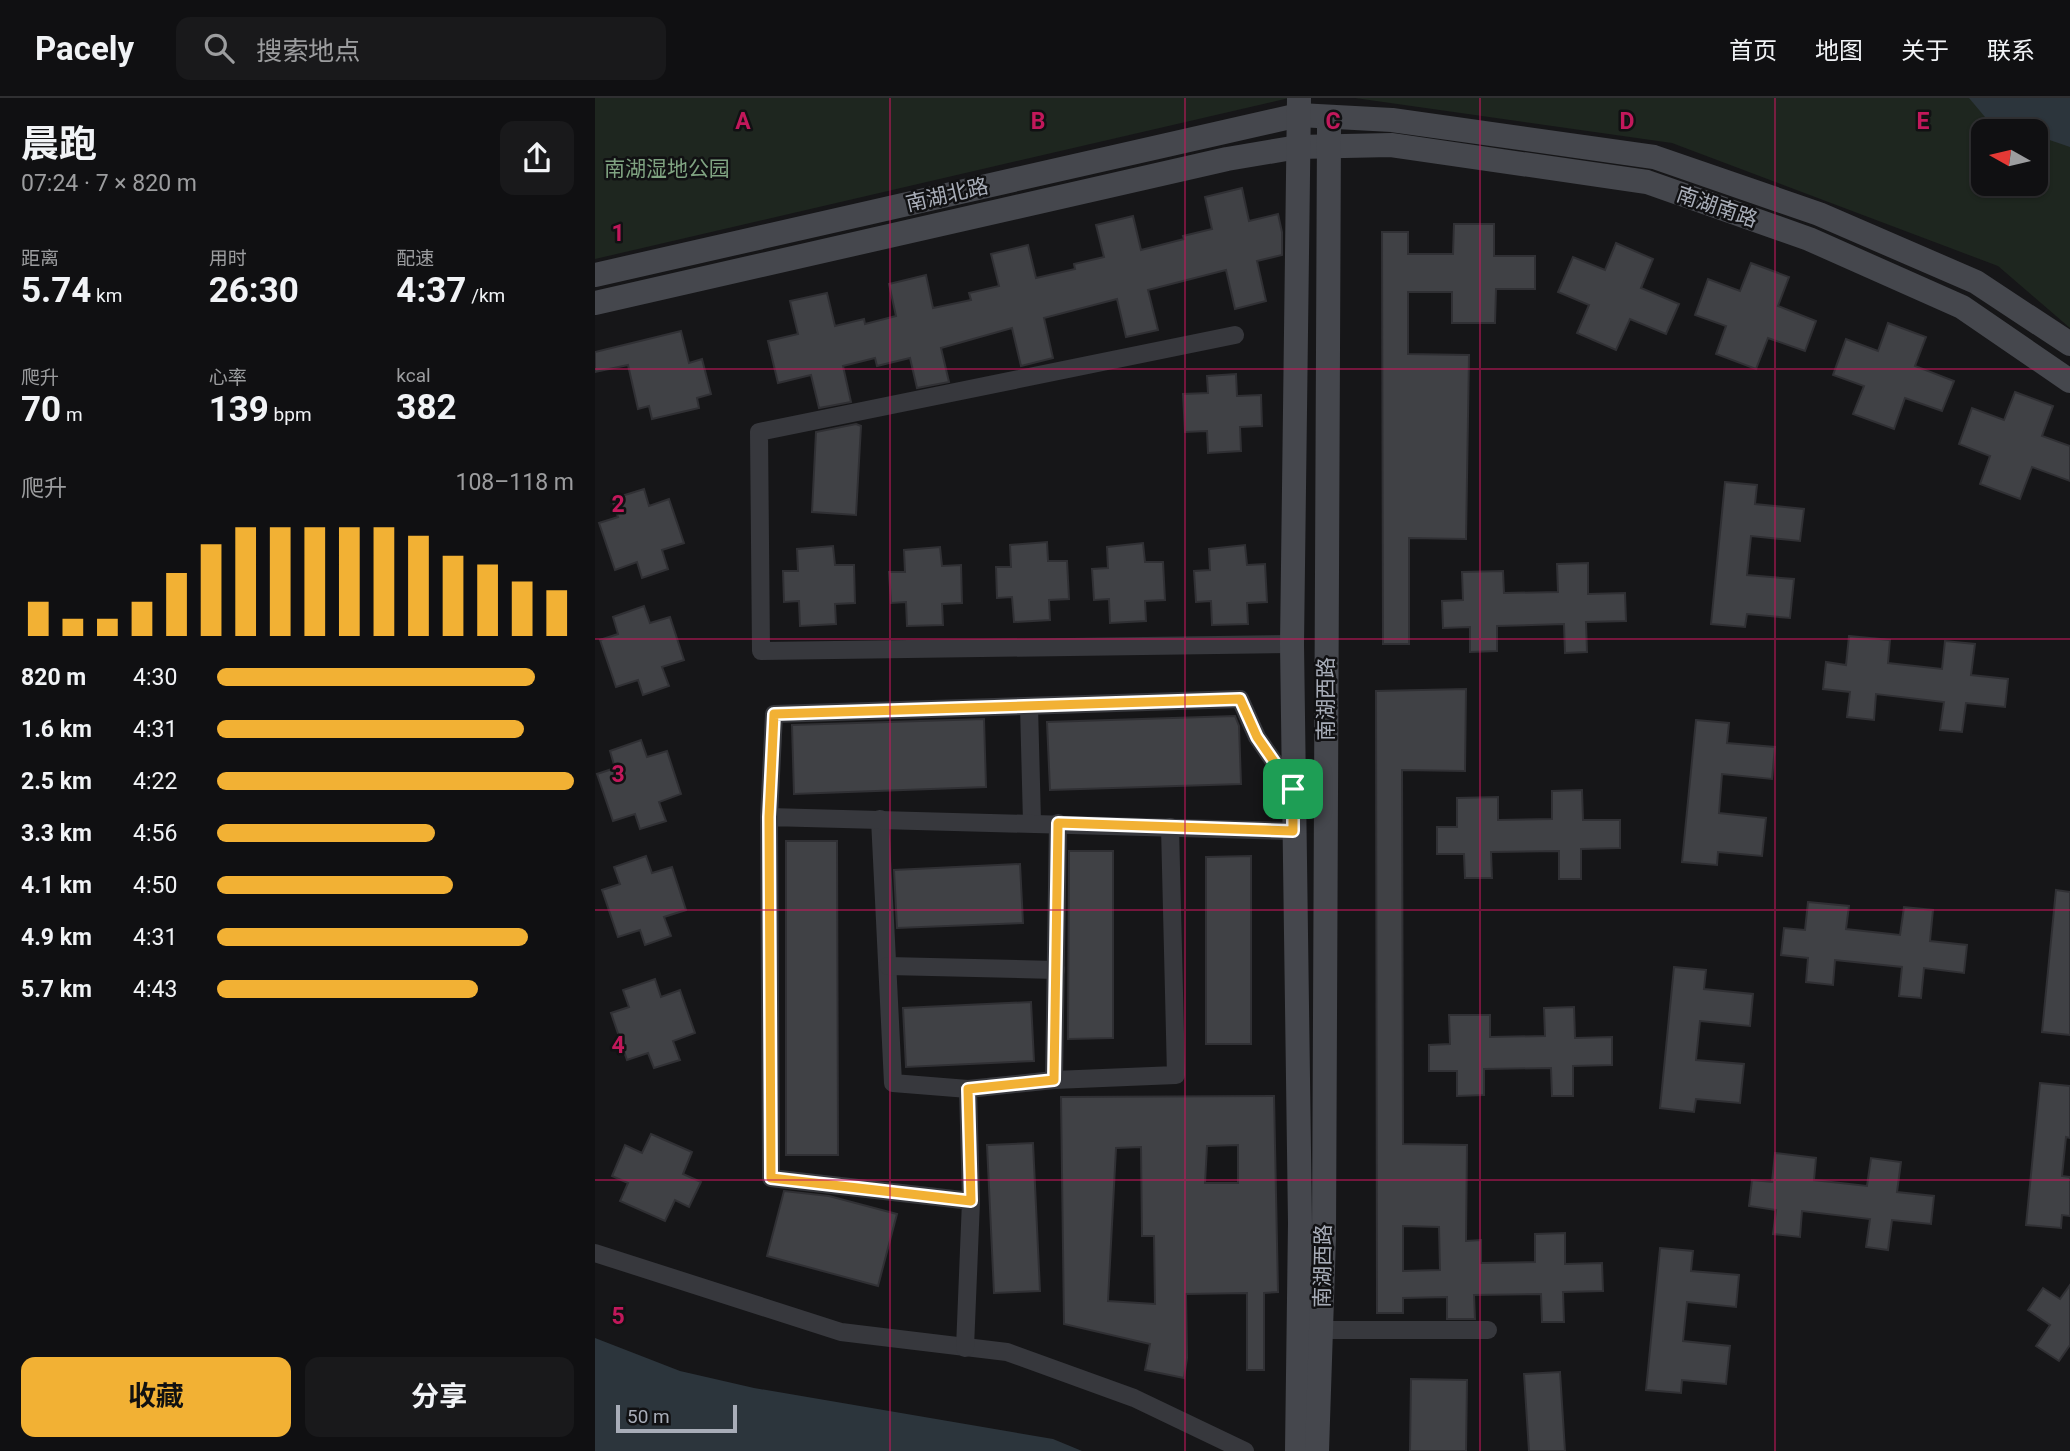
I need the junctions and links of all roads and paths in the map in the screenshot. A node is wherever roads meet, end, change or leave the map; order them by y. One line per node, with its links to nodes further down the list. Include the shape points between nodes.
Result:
1 (1329, 106): 2 (main road, 南湖南路); 3 (main road, 南湖西路); 8 (main road, 南湖南路, via 1392,120 1654,158 1819,214 1976,282)
2 (1299, 107): 4 (main road, 南湖西路); 5 (main road, 南湖北路)
3 (1329, 145): 4 (main road, 南湖南路); 9 (main road, 南湖南路, via 1391,145 1647,182 1809,239 1962,307); 25 (main road, 南湖西路)
4 (1298, 147): 6 (main road, 南湖北路, via 1227,159); 10 (main road, 南湖西路)
5 (595, 275)
6 (595, 303)
7 (1235, 335): 10 (street, via 759,432 761,651)
8 (2070, 344)
9 (2070, 381)
10 (1292, 644): 12 (main road, 南湖西路)
11 (1029, 706): 12 (street, via 1240,699 1257,737); 13 (street, via 774,714); 15 (street)
12 (1293, 789): 18 (main road, 南湖西路)
13 (769, 817): 14 (street); 23 (street, via 771,1178)
14 (880, 819): 15 (street); 19 (street)
15 (1032, 822): 16 (street)
16 (1058, 823): 17 (street); 20 (street)
17 (1170, 827): 18 (street); 21 (street, via 1176,1075)
18 (1293, 831): 29 (main road, 南湖西路, via 1300,1223)
19 (888, 965): 20 (street); 22 (street, via 893,1083)
20 (1056, 970): 21 (street)
21 (1054, 1080): 22 (street)
22 (968, 1089): 23 (street)
23 (971, 1201): 27 (street)
24 (595, 1253): 27 (street, via 841,1332)
25 (1321, 1329): 26 (street); 30 (main road, 南湖西路)
26 (1488, 1330)
27 (965, 1348): 28 (street, via 1007,1352 1134,1398)
28 (1245, 1451)
29 (1297, 1451)
30 (1317, 1451)

